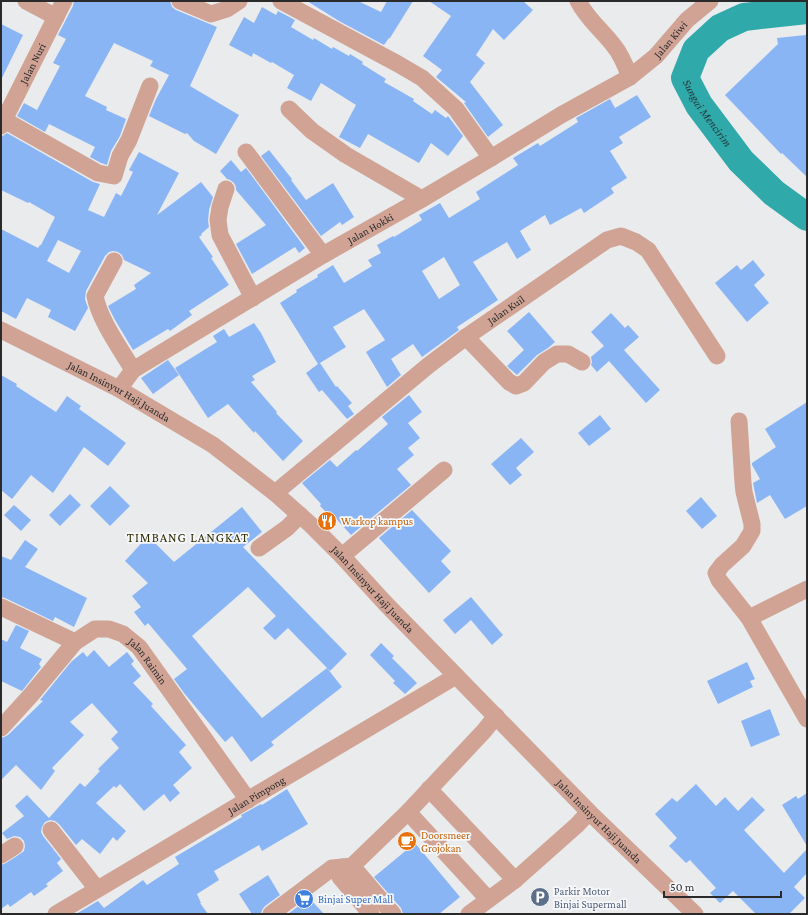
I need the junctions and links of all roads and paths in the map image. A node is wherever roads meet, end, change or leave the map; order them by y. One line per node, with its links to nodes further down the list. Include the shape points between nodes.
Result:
1 (26, 1): 8 (street)
2 (64, 1): 8 (street, Jalan Nuri)
3 (180, 1): 4 (street, via 211,14 227,9)
4 (239, 1)
5 (281, 1): 14 (street, via 422,78 456,109)
6 (578, 1): 9 (street, via 588,17 615,47)
7 (710, 1): 9 (street, Jalan Kiwi, via 687,20 656,56)
8 (56, 17): 12 (street, Jalan Nuri)
9 (630, 77): 14 (street, Jalan Hokki)
10 (150, 86): 12 (street, via 114,176 98,172)
11 (289, 109): 16 (street, via 312,131 346,156)
12 (2, 123)
13 (246, 152): 17 (street)
14 (491, 158): 16 (street, Jalan Hokki)
15 (226, 189): 19 (street, via 218,220 220,235)
16 (422, 199): 17 (street, Jalan Hokki)
17 (322, 255): 19 (street, Jalan Hokki)
18 (114, 261): 24 (street, via 95,296 97,307)
19 (253, 298): 24 (street, Jalan Hokki)
20 (1, 330): 25 (street, Jalan Insinyur Haji Juanda)
21 (466, 338): 22 (street, Jalan Kuil, via 607,240 621,236 648,250); 23 (street, via 516,386 524,383 544,362 557,354 568,354); 28 (street, Jalan Kuil, via 429,365)
22 (717, 356)
23 (582, 362)
24 (133, 370): 25 (street, Jalan Hokki)
25 (119, 389): 28 (street, Jalan Insinyur Haji Juanda, via 213,445)
26 (739, 421): 34 (street, via 744,492 752,531 743,546 716,573)
27 (444, 470): 31 (street)
28 (275, 493): 29 (street, Jalan Insinyur Haji Juanda)
29 (300, 515): 30 (street); 31 (street, Jalan Insinyur Haji Juanda)
30 (259, 548)
31 (342, 556): 36 (street, Jalan Insinyur Haji Juanda)
32 (807, 589): 34 (street)
33 (1, 607): 35 (street)
34 (750, 618): 38 (street)
35 (75, 642): 39 (street, Jalan Raimin); 41 (street, Jalan Raimin, via 95,629 110,629 123,634 139,647)
36 (456, 676): 37 (street, Jalan Insinyur Haji Juanda); 41 (street, Jalan Pimpong)
37 (496, 716): 40 (street); 43 (street, Jalan Insinyur Haji Juanda)
38 (806, 716)
39 (1, 728)
40 (429, 789): 42 (street); 46 (street)
41 (248, 800): 47 (street, Jalan Pimpong)
42 (408, 812): 45 (street); 48 (street)
43 (589, 812): 46 (street); 54 (street, Jalan Insinyur Haji Juanda)
44 (51, 830): 47 (street)
45 (347, 866): 50 (street, via 332,868); 51 (street, via 340,872 340,877); 52 (street)
46 (515, 880): 48 (street)
47 (97, 889): 49 (street, Jalan Pimpong)
48 (488, 899): 53 (street)
49 (56, 914)
50 (271, 914)
51 (371, 914)
52 (393, 914)
53 (469, 914)
54 (695, 914)

